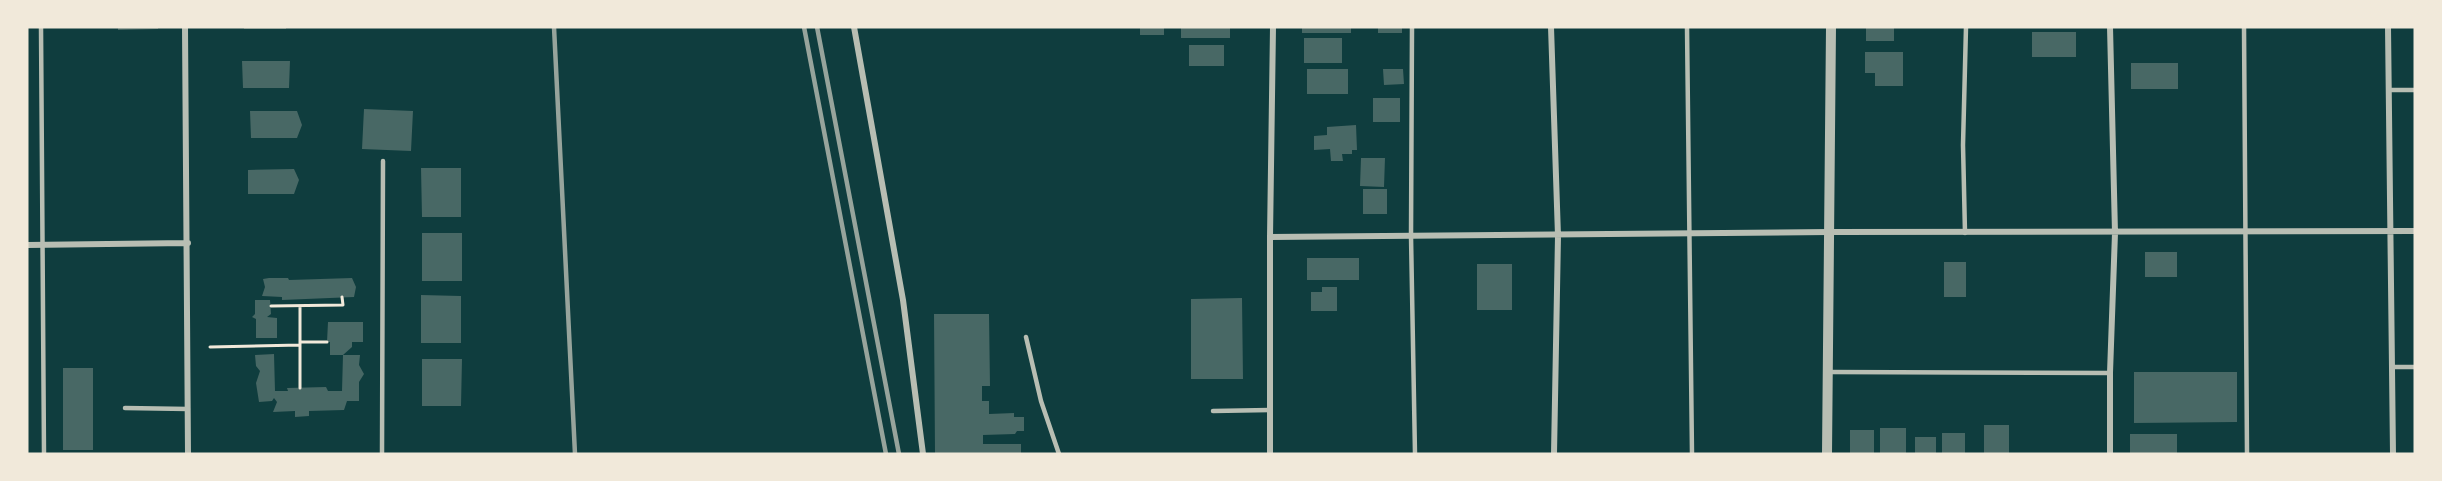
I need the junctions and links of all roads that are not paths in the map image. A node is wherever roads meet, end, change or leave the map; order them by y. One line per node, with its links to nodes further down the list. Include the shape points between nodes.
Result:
1 (41, 27): 28 (lane)
2 (185, 27): 26 (street)
3 (854, 27): 41 (street, via 903,300)
4 (1273, 27): 25 (street)
5 (1412, 27): 23 (lane)
6 (1551, 27): 24 (street)
7 (1687, 27): 22 (lane)
8 (1831, 27): 18 (street)
9 (1966, 27): 20 (lane)
10 (2110, 27): 21 (street)
11 (2244, 27): 19 (lane)
12 (2388, 27): 13 (street)
13 (2389, 90): 14 (lane); 16 (street)
14 (2415, 90)
15 (383, 161): 40 (lane)
16 (2390, 231): 17 (street); 19 (street); 30 (street)
17 (2415, 231)
18 (1830, 232): 20 (street); 22 (street); 32 (street)
19 (2246, 232): 21 (street); 49 (lane)
20 (1965, 233): 21 (street)
21 (2115, 233): 33 (street)
22 (1688, 234): 24 (street); 46 (lane)
23 (1411, 236): 24 (street); 25 (street); 44 (lane)
24 (1558, 236): 45 (street)
25 (1270, 237): 36 (street)
26 (188, 243): 28 (street); 35 (street)
27 (27, 245): 28 (street)
28 (41, 245): 38 (lane)
29 (1026, 337): 42 (lane)
30 (2392, 367): 31 (lane); 50 (street)
31 (2415, 367)
32 (1828, 372): 33 (lane); 47 (street)
33 (2110, 373): 48 (street)
34 (125, 408): 35 (lane)
35 (188, 409): 39 (street)
36 (1270, 410): 37 (lane); 43 (street)
37 (1213, 411)
38 (44, 454)
39 (188, 454)
40 (382, 454)
41 (923, 454)
42 (1059, 454)
43 (1270, 454)
44 (1415, 454)
45 (1554, 454)
46 (1692, 454)
47 (1827, 454)
48 (2110, 454)
49 (2247, 454)
50 (2393, 454)

